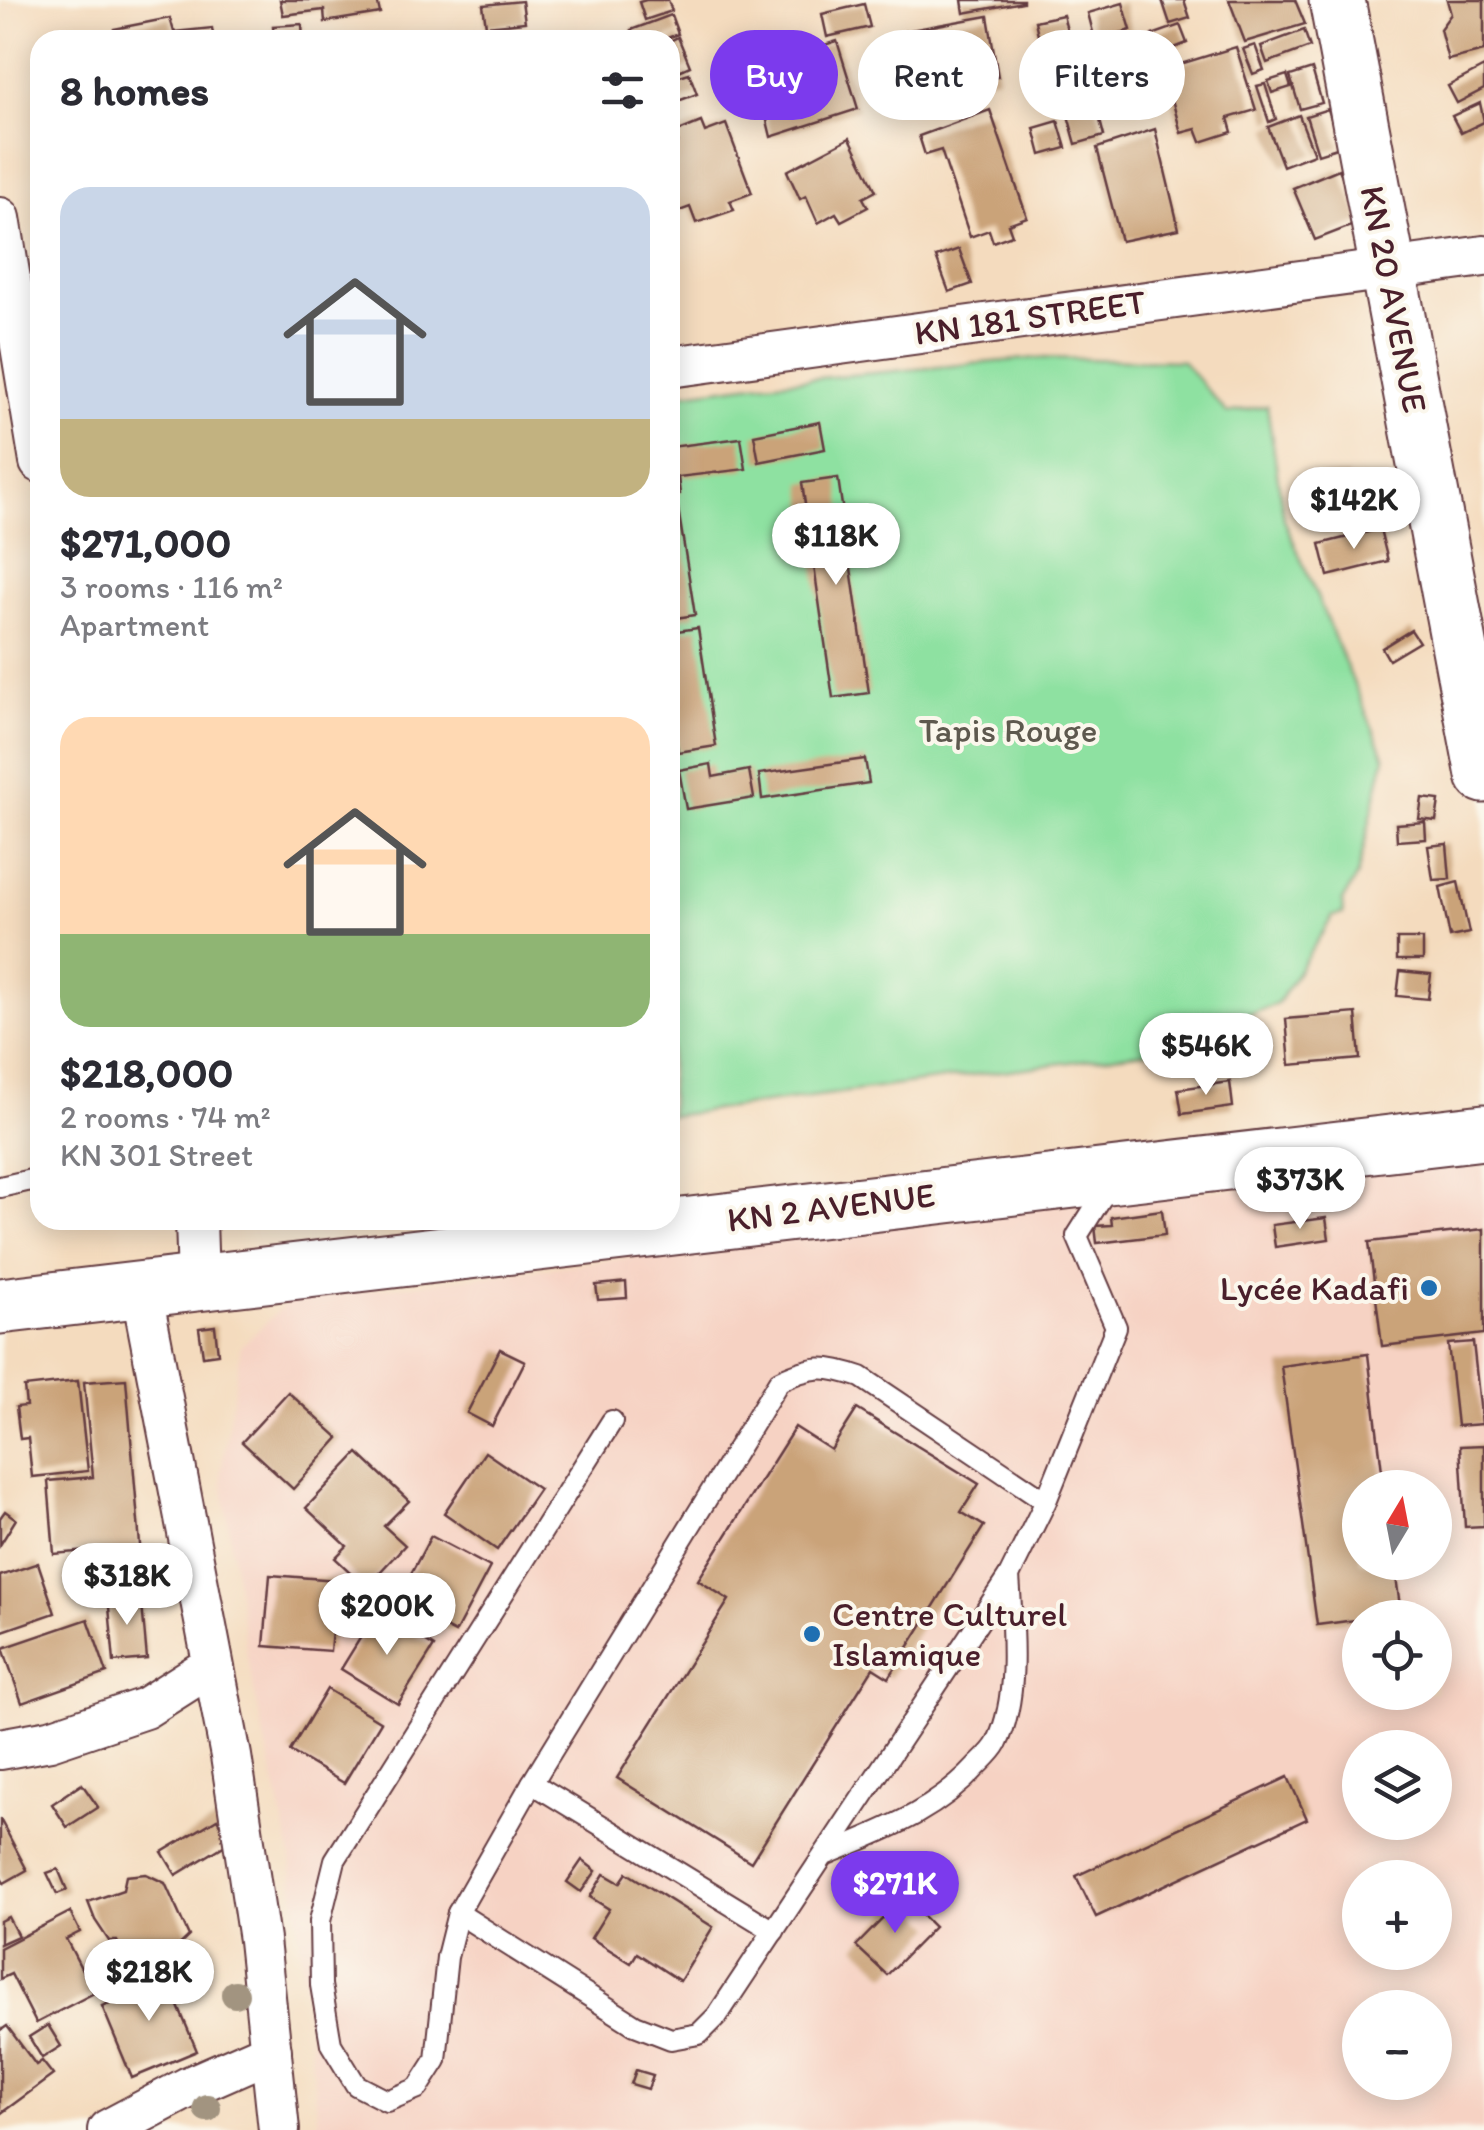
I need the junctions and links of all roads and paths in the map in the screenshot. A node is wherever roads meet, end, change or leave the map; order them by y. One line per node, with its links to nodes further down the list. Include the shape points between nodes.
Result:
1 (1337, 0): 4 (main road, KN 20 AVENUE)
2 (0, 218): 6 (street)
3 (1484, 256): 4 (street, KN 181 STREET)
4 (1389, 268): 5 (street, KN 181 STREET); 7 (main road, KN 20 AVENUE)
5 (680, 366)
6 (30, 401)
7 (1472, 648): 8 (main road, KN 20 AVENUE)
8 (1484, 775)
9 (1484, 1132): 10 (main road, KN 2 AVENUE)
10 (1116, 1173): 13 (main road, KN 2 AVENUE); 20 (lane, via 1077,1236 1116,1327)
11 (30, 1180): 12 (lane)
12 (0, 1187)
13 (680, 1225)
14 (196, 1230): 16 (street)
15 (636, 1230): 16 (main road, KN 2 AVENUE)
16 (198, 1282): 17 (main road, KN 2 AVENUE)
17 (141, 1289): 18 (main road, KN 2 AVENUE); 22 (street)
18 (0, 1306)
19 (612, 1422): 26 (lane, via 335,1860 320,1921 331,2044 356,2085 387,2101 418,2088 436,2060 446,1957)
20 (1046, 1502): 21 (lane); 24 (lane, via 861,1376 830,1366 779,1380)
21 (1010, 1576): 25 (lane); 25 (lane, via 1014,1655 997,1744 953,1792)
22 (211, 1666): 23 (street, via 145,1708); 28 (street, via 234,1774)
23 (0, 1749)
24 (532, 1783): 26 (lane); 27 (lane)
25 (828, 1854): 27 (lane)
26 (458, 1913): 27 (lane, via 634,2025 671,2038 700,2034 718,2016)
27 (774, 1931)
28 (271, 2051): 29 (street); 30 (street)
29 (108, 2130)
30 (279, 2130)

